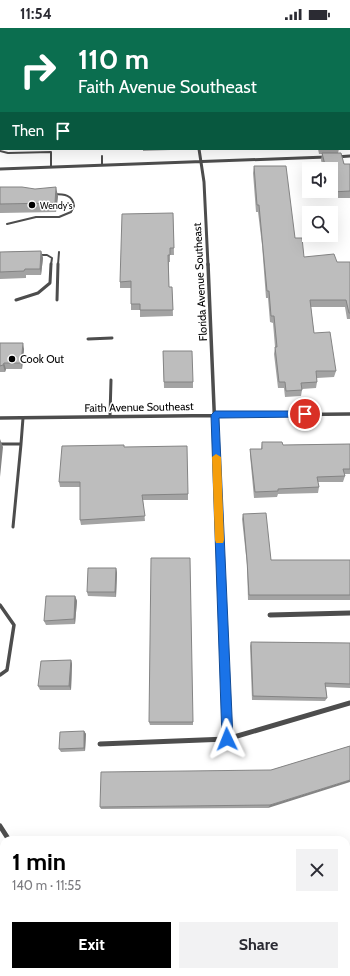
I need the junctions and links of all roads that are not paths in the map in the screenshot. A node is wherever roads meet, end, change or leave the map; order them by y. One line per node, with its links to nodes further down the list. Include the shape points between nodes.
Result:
1 (199, 150): 7 (street, Florida Avenue Southeast)
2 (0, 151): 9 (lane, via 52,152)
3 (102, 156): 8 (lane)
4 (350, 156): 6 (street)
5 (327, 157): 7 (street)
6 (335, 157)
7 (200, 162): 8 (street); 21 (street, Florida Avenue Southeast, via 204,182)
8 (102, 165): 9 (street)
9 (51, 167): 10 (street)
10 (0, 168)
11 (49, 194): 12 (lane, via 64,194 71,198 74,208 70,214 32,217)
12 (7, 224)
13 (60, 252): 16 (lane)
14 (31, 255): 15 (lane, via 46,255 52,258 50,283 38,293)
15 (16, 300)
16 (57, 300)
17 (112, 338): 18 (lane)
18 (88, 339)
19 (111, 380): 22 (lane)
20 (350, 414): 21 (street, Faith Avenue Southeast)
21 (215, 415): 22 (street, Faith Avenue Southeast); 33 (street, Florida Avenue Southeast)
22 (110, 416): 24 (street, Faith Avenue Southeast)
23 (0, 418): 24 (street, Faith Avenue Southeast)
24 (23, 418): 26 (lane)
25 (0, 444): 26 (lane)
26 (20, 444): 27 (lane)
27 (13, 528)
28 (0, 605): 31 (lane, via 14,625 7,670)
29 (350, 613): 30 (street)
30 (270, 615)
31 (0, 675)
32 (350, 703): 33 (street)
33 (227, 739): 34 (street)
34 (100, 744)
35 (0, 826): 36 (street)
36 (6, 836)

